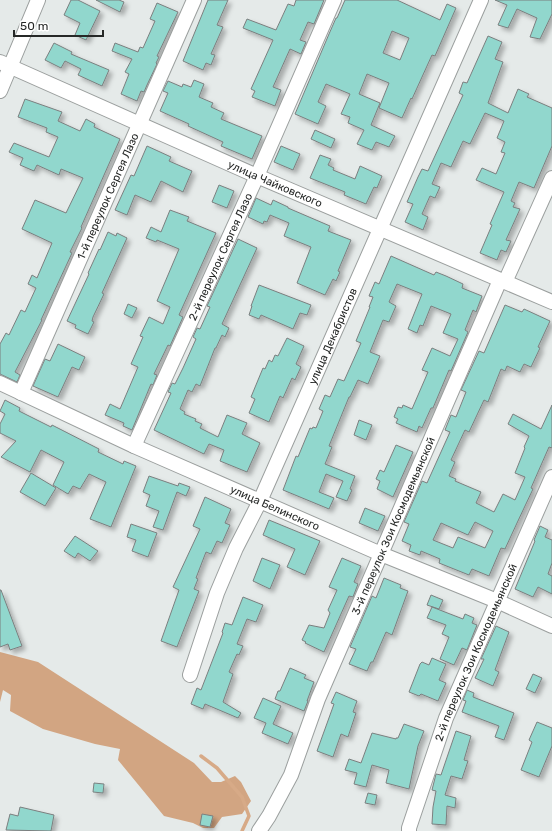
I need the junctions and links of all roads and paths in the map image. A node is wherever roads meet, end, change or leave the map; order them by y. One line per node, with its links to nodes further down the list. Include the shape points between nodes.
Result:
1 (38, 0): 5 (street)
2 (194, 0): 7 (street, 1-й переулок Сергея Лазо)
3 (334, 0): 8 (street, 2-й переулок Сергея Лазо)
4 (481, 0): 10 (street, улица Декабристов)
5 (5, 64): 6 (street); 7 (street, улица Чайковского)
6 (0, 92)
7 (140, 125): 8 (street, улица Чайковского); 14 (street, 1-й переулок Сергея Лазо)
8 (257, 176): 10 (street, улица Чайковского); 15 (street, 2-й переулок Сергея Лазо)
9 (552, 178): 11 (street, 3-й переулок Зои Космодемьянской)
10 (380, 229): 11 (street, улица Чайковского); 17 (street, улица Декабристов)
11 (503, 281): 12 (street, улица Чайковского); 18 (street, 3-й переулок Зои Космодемьянской)
12 (552, 302)
13 (0, 383): 14 (street, улица Белинского)
14 (21, 393): 15 (street, улица Белинского)
15 (134, 446): 17 (street, улица Белинского)
16 (552, 477): 19 (street, 2-й переулок Зои Космодемьянской)
17 (260, 501): 18 (street, улица Белинского); 21 (street, улица Декабристов, via 217,593)
18 (382, 554): 19 (street, улица Белинского); 22 (street, 3-й переулок Зои Космодемьянской, via 318,699 291,775)
19 (497, 601): 20 (street, улица Белинского); 23 (street, 2-й переулок Зои Космодемьянской, via 446,718)
20 (552, 626)
21 (190, 675)
22 (259, 831)
23 (409, 831)

